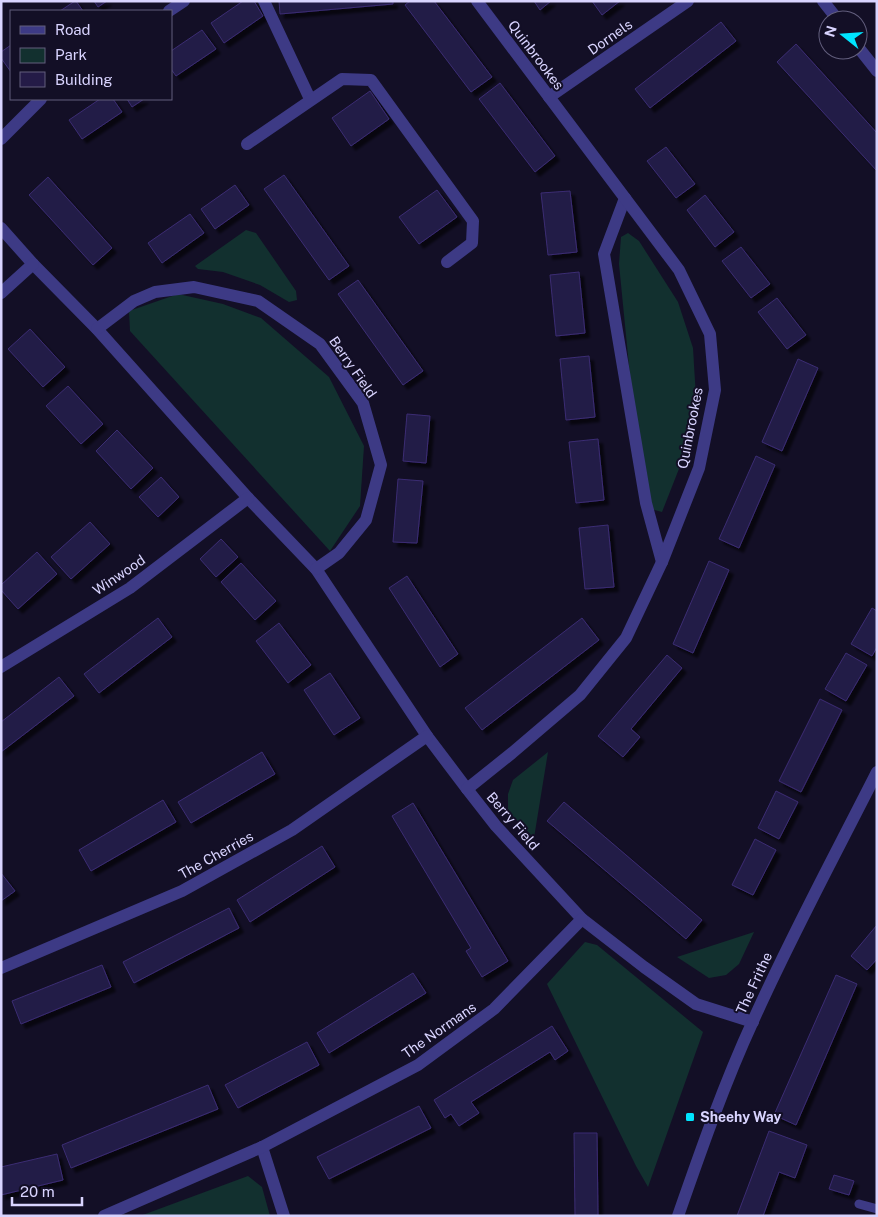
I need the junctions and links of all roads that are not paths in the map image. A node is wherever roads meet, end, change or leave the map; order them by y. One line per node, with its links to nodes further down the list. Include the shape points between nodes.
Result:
1 (184, 1): 5 (street)
2 (264, 1): 9 (street)
3 (477, 1): 8 (street, Quinbrookes)
4 (688, 1): 8 (street, Dornels)
5 (170, 10)
6 (868, 60): 7 (street)
7 (877, 71)
8 (549, 97): 13 (street, Quinbrookes)
9 (310, 99): 12 (street); 15 (street, via 342,78 371,80 473,221 472,243)
10 (40, 100): 11 (street)
11 (1, 139)
12 (247, 144)
13 (626, 198): 20 (street, via 604,254 646,503); 20 (street, Quinbrookes, via 679,270 710,334 715,390 700,468)
14 (1, 228): 16 (street, Berry Field)
15 (447, 262)
16 (33, 264): 17 (street); 18 (street, Berry Field)
17 (1, 293)
18 (97, 330): 19 (street, Berry Field); 21 (street, Berry Field, via 134,301 155,292 194,288 258,301 320,344 363,403 381,465 366,520 339,553)
19 (248, 498): 21 (street, Berry Field); 22 (street, Winwood, via 130,588)
20 (662, 562): 25 (street, Quinbrookes, via 626,638 580,695)
21 (316, 569): 23 (street, Berry Field)
22 (1, 667)
23 (427, 736): 25 (street, Berry Field); 27 (street, The Cherries, via 292,830 190,886)
24 (877, 772): 28 (street, The Frithe)
25 (467, 789): 26 (street, Berry Field, via 496,826)
26 (582, 919): 28 (street, Berry Field, via 696,1004); 29 (street, The Normans, via 494,1009 418,1066)
27 (1, 968)
28 (753, 1022): 34 (street, The Frithe, via 717,1105)
29 (262, 1147): 32 (street, The Normans); 33 (street)
30 (859, 1204): 31 (lane)
31 (877, 1209)
32 (104, 1216)
33 (284, 1216)
34 (678, 1216)

